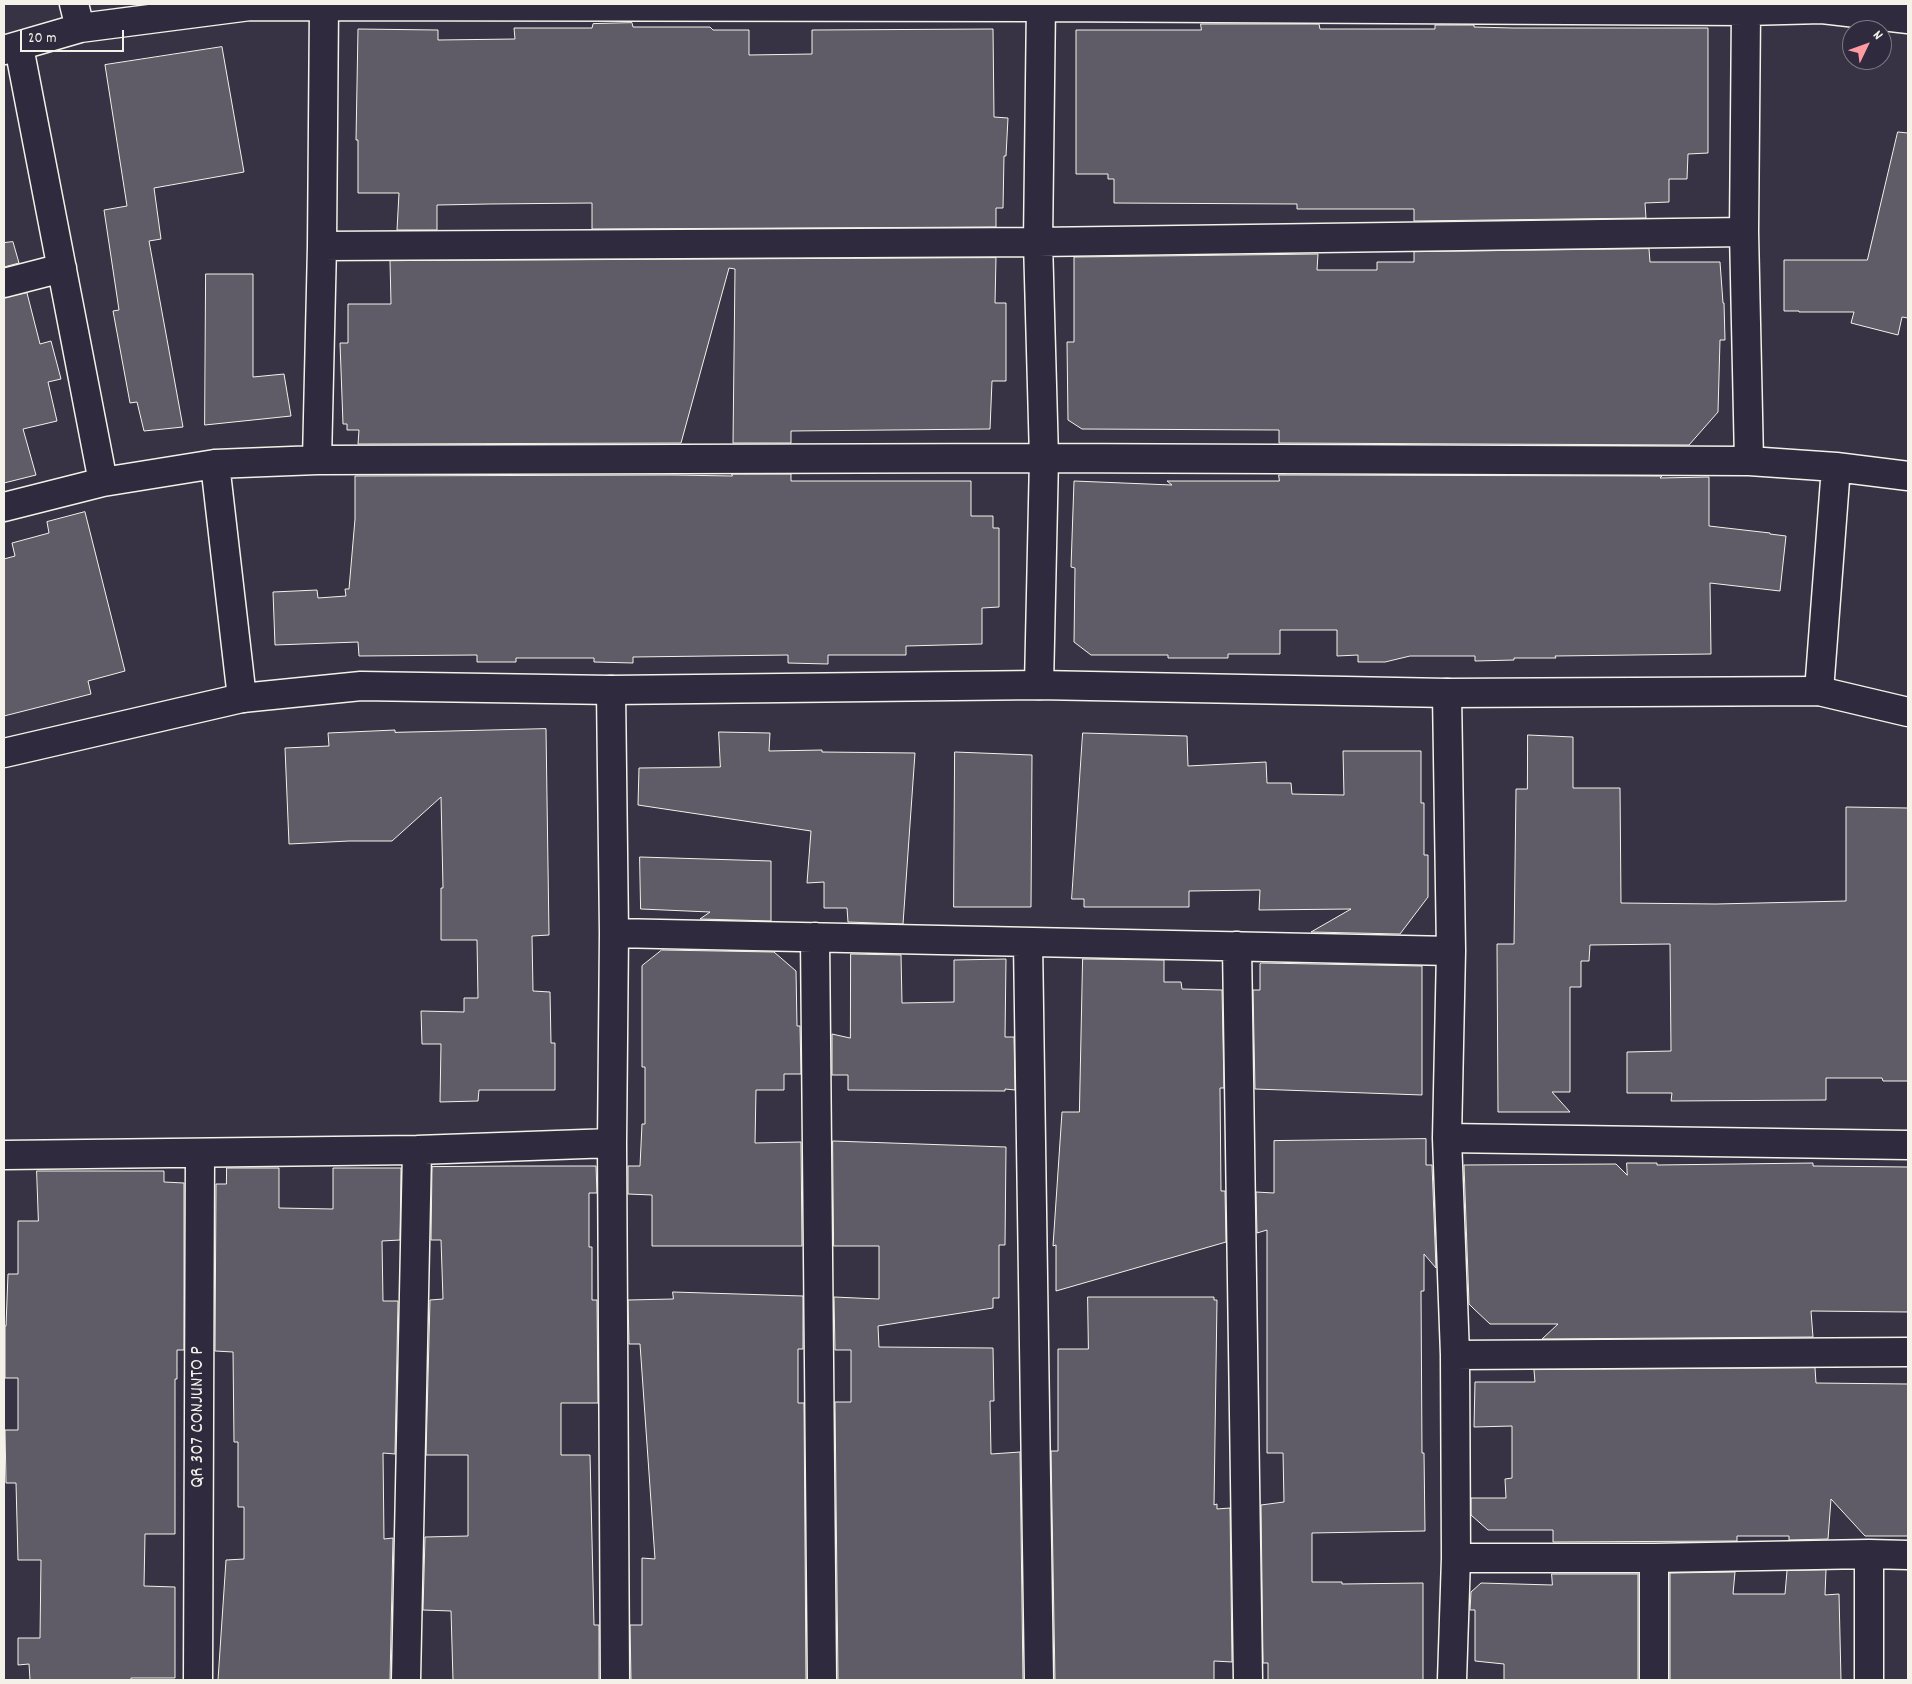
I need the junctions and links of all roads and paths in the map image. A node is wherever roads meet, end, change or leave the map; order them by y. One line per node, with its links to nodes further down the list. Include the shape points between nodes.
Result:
1 (250, 5): 3 (street); 6 (street)
2 (1041, 5): 3 (street); 5 (street); 10 (street)
3 (324, 6): 11 (street)
4 (1822, 6): 5 (street); 7 (street)
5 (1746, 11): 9 (street)
6 (77, 16): 8 (street)
7 (1908, 19)
8 (11, 48): 12 (street)
9 (1744, 232): 10 (street); 16 (street)
10 (1038, 242): 11 (street); 14 (street)
11 (322, 246): 15 (street)
12 (62, 268): 13 (street); 20 (street)
13 (4, 283)
14 (1044, 458): 15 (street); 16 (street); 22 (street)
15 (317, 460): 17 (street)
16 (1749, 461): 18 (street)
17 (215, 464): 20 (street); 26 (street)
18 (1836, 467): 19 (street); 24 (street)
19 (1908, 476)
20 (103, 482): 21 (street)
21 (4, 507)
22 (1039, 685): 23 (street); 25 (street)
23 (611, 690): 26 (street, via 361,686); 29 (street)
24 (1819, 690): 25 (street); 27 (street)
25 (1447, 693): 33 (street)
26 (242, 698): 28 (street)
27 (1908, 712)
28 (4, 752)
29 (614, 932): 30 (street); 35 (street)
30 (815, 937): 31 (street); 49 (street)
31 (1028, 942): 32 (street); 50 (street)
32 (1237, 946): 33 (street); 51 (street)
33 (1451, 951): 34 (street)
34 (1447, 1138): 36 (street); 41 (street)
35 (612, 1143): 37 (street); 48 (street)
36 (1908, 1144)
37 (417, 1150): 38 (street); 47 (street)
38 (200, 1154): 39 (street); 46 (street, QR 307 CONJUNTO P)
39 (4, 1155)
40 (1908, 1352): 41 (street)
41 (1454, 1355): 44 (street)
42 (1869, 1554): 43 (street); 45 (street); 54 (street)
43 (1908, 1555)
44 (1456, 1558): 45 (street); 52 (street)
45 (1654, 1558): 53 (street)
46 (198, 1680)
47 (406, 1680)
48 (615, 1680)
49 (822, 1680)
50 (1038, 1680)
51 (1248, 1680)
52 (1452, 1680)
53 (1654, 1680)
54 (1869, 1680)

